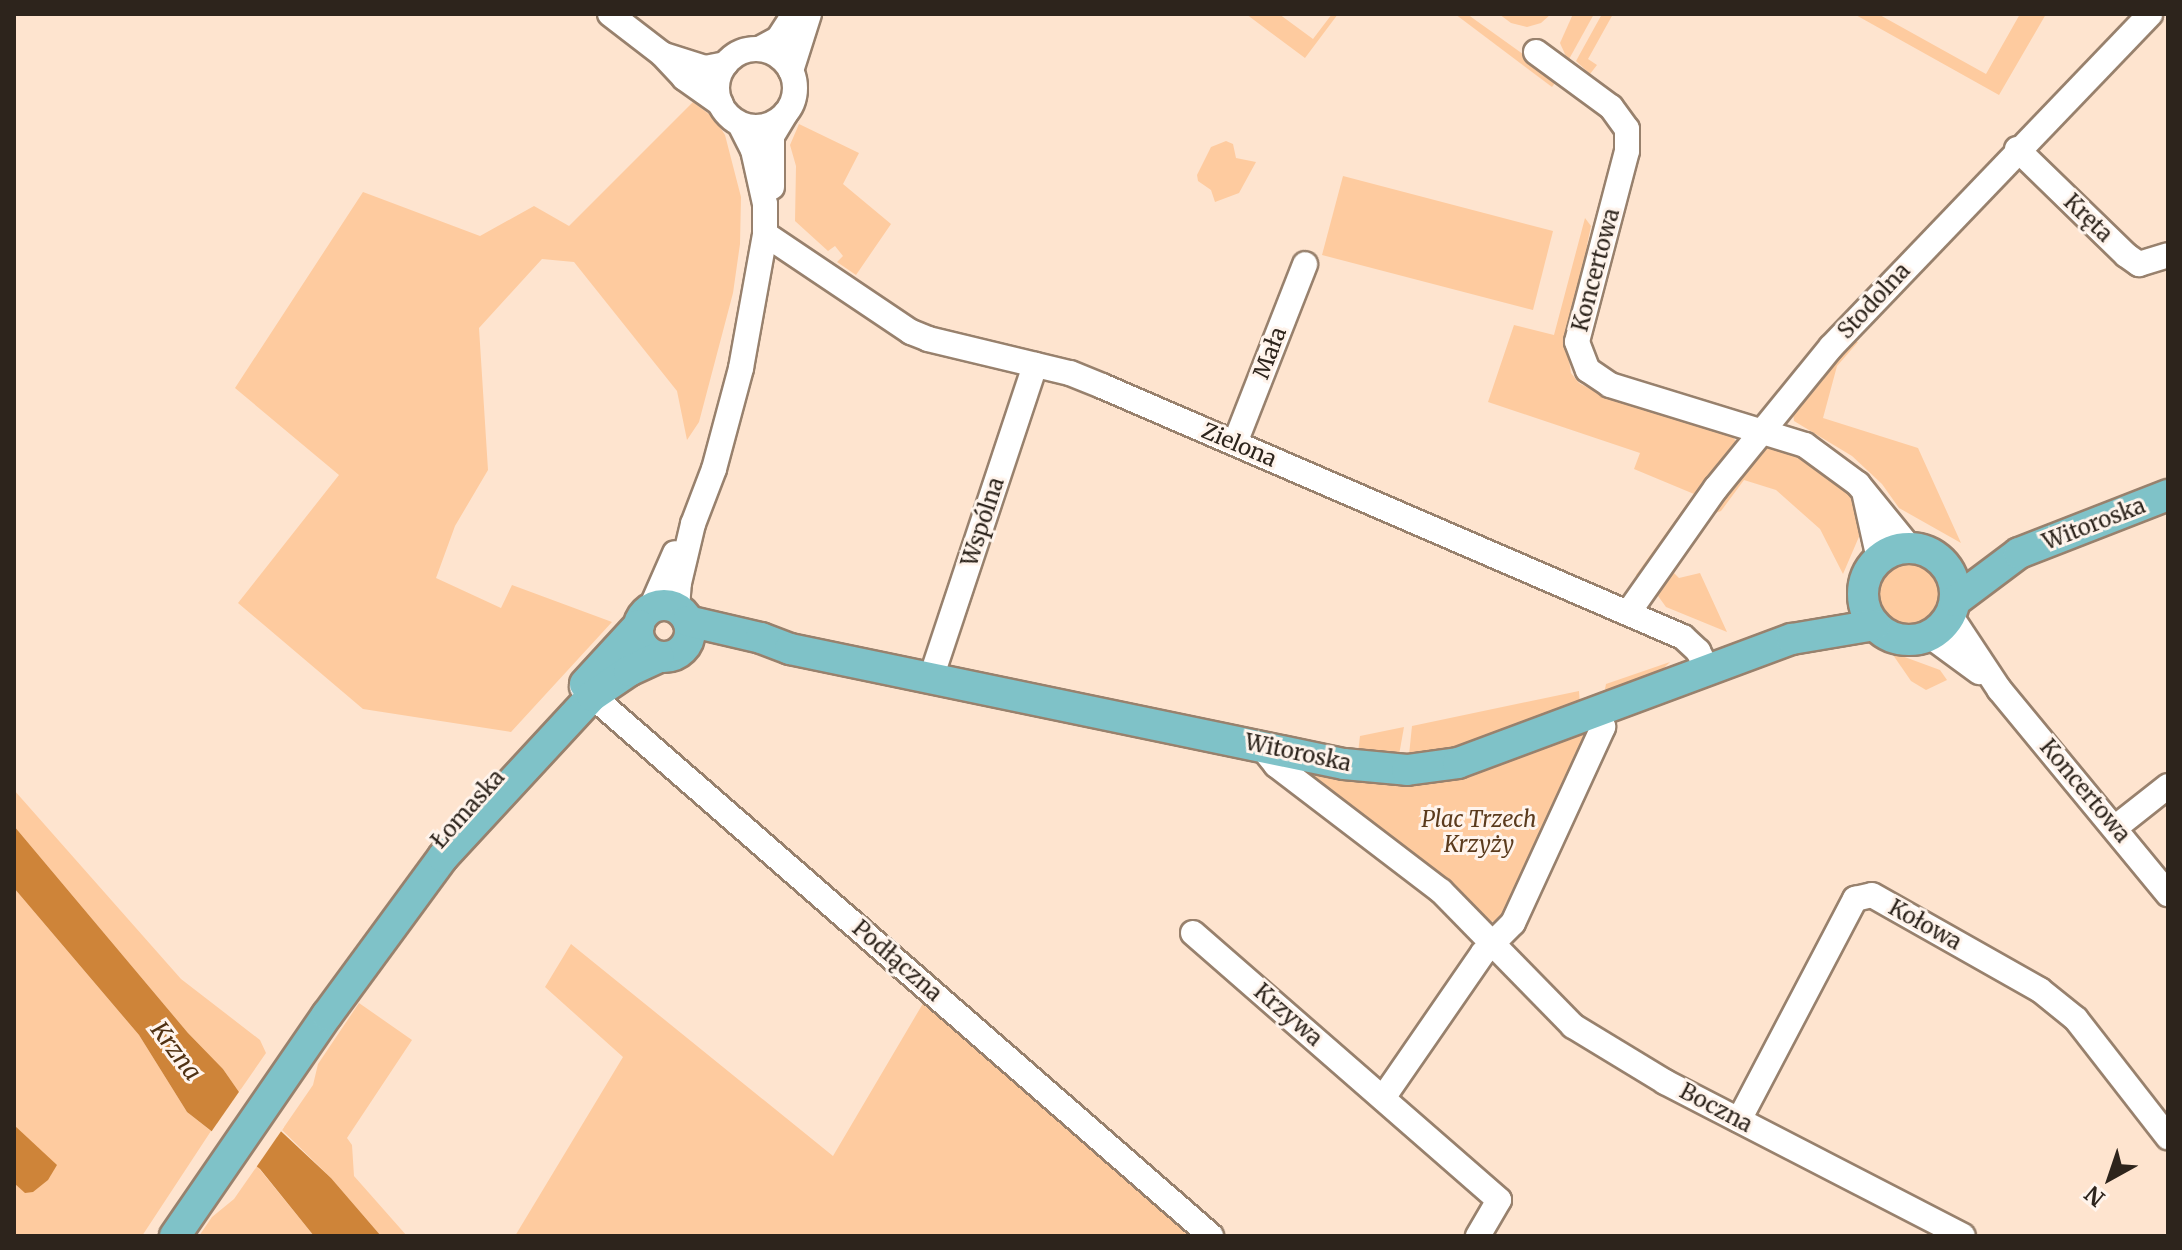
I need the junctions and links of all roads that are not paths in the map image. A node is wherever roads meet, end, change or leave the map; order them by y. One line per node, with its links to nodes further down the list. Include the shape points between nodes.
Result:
1 (610, 14): 7 (street)
2 (794, 14): 5 (street, via 778,39)
3 (809, 14): 9 (street)
4 (2150, 14): 13 (street, Stodolna)
5 (759, 49): 8 (street); 9 (street, via 778,56)
6 (1536, 52): 19 (street, Koncertowa, via 1611,107 1627,129 1627,151 1577,342 1582,360 1610,385)
7 (662, 54): 8 (street, via 705,68); 10 (street, via 684,78)
8 (726, 64): 10 (street, via 718,83)
9 (791, 71): 11 (street, via 795,94)
10 (721, 104): 12 (street)
11 (785, 114): 12 (street, via 765,126); 14 (street, via 772,136 773,178)
12 (740, 124): 14 (street, via 753,150)
13 (2017, 149): 16 (street, Kręta, via 2126,255 2139,264); 19 (street, Stodolna, via 1831,347)
14 (765, 204): 15 (street)
15 (765, 234): 18 (street, Zielona, via 911,332); 29 (street, via 741,368 679,583)
16 (2168, 255)
17 (1305, 264): 20 (street, Mała)
18 (1035, 365): 20 (street, Zielona, via 1070,373); 36 (street, Wspólna)
19 (1762, 430): 21 (street, Koncertowa, via 1825,456); 28 (street, Stodolna)
20 (1235, 443): 28 (street, Zielona)
21 (1863, 490): 23 (street, Koncertowa); 25 (street)
22 (2168, 495): 24 (main road, Witoroska)
23 (1910, 548): 25 (main road); 26 (main road)
24 (2019, 553): 26 (main road, Witoroska); 30 (main road, Witoroska)
25 (1879, 559): 27 (main road)
26 (1942, 562): 30 (main road, via 1950,573)
27 (1863, 591): 31 (main road); 32 (main road, Witoroska)
28 (1628, 613): 35 (street, Zielona, via 1683,637)
29 (664, 616): 33 (main road, Witoroska); 34 (main road, via 690,637); 34 (main road, via 642,645); 37 (main road, Łomaska)
30 (1945, 617): 31 (main road, via 1901,640); 41 (street, Koncertowa)
31 (1875, 625): 32 (main road, Witoroska)
32 (1792, 639): 35 (main road, Witoroska)
33 (790, 649): 34 (main road, Witoroska); 36 (main road, Witoroska)
34 (668, 655): 37 (main road, Witoroska)
35 (1707, 669): 38 (main road, Witoroska)
36 (931, 678): 39 (main road, Witoroska)
37 (587, 692): 48 (main road, Łomaska, via 443,857); 49 (street, Podłączna)
38 (1598, 711): 39 (main road, Witoroska, via 1458,763 1420,769 1344,764); 44 (street, via 1603,727 1513,923)
39 (1260, 745): 44 (street, via 1276,765 1441,891)
40 (2168, 786): 41 (street)
41 (2116, 827): 42 (street, Koncertowa)
42 (2168, 894)
43 (1193, 933): 45 (street, Krzywa)
44 (1496, 944): 45 (street, via 1483,953); 46 (street, Boczna, via 1573,1026)
45 (1383, 1098): 50 (street, Krzywa, via 1499,1200)
46 (1739, 1120): 47 (street, Kołowa, via 1855,899 1872,895 2052,999 2076,1019); 51 (street, Boczna)
47 (2168, 1137)
48 (175, 1236)
49 (1211, 1236)
50 (1478, 1236)
51 (1963, 1236)

